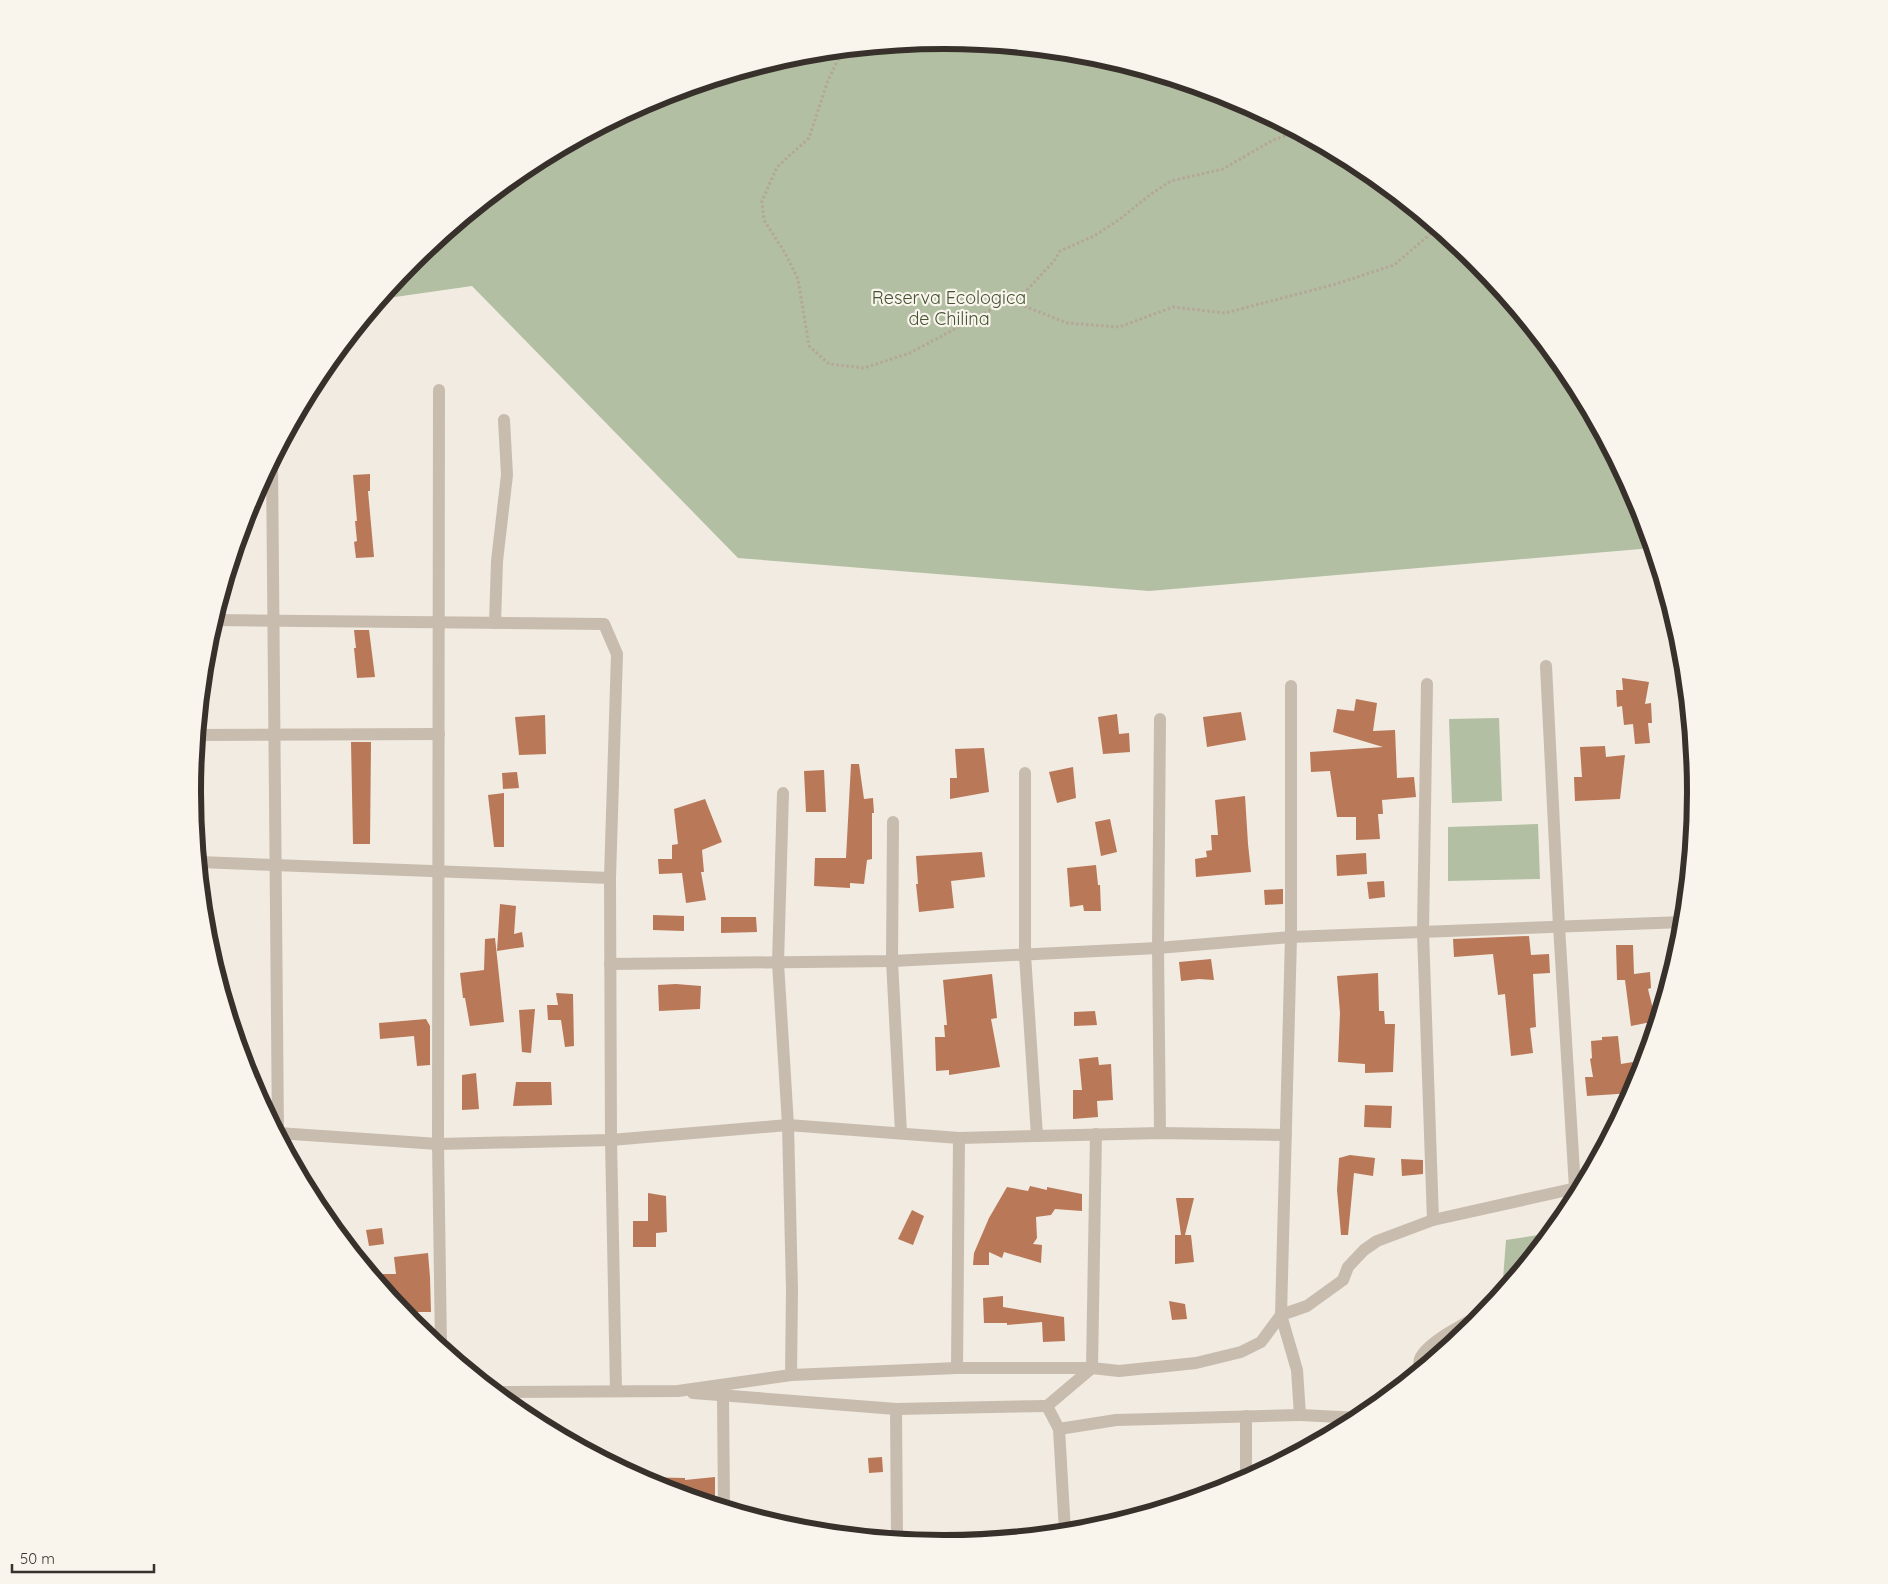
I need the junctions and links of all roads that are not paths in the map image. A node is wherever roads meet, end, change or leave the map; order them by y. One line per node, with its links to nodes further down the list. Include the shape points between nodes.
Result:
1 (439, 390): 6 (street)
2 (504, 420): 7 (street, via 507,475 497,561)
3 (272, 474): 5 (street)
4 (221, 620): 5 (street)
5 (273, 620): 6 (street); 12 (street)
6 (439, 622): 7 (street); 13 (street)
7 (495, 623): 21 (street, via 604,624 617,654)
8 (1546, 666): 23 (street)
9 (1427, 684): 24 (street)
10 (1291, 686): 25 (street)
11 (1160, 719): 26 (street)
12 (274, 734): 13 (street); 14 (street); 19 (street)
13 (439, 734): 20 (street)
14 (203, 735)
15 (1025, 773): 27 (street)
16 (784, 794): 29 (street)
17 (893, 822): 28 (street)
18 (204, 862): 19 (street)
19 (276, 865): 20 (street); 31 (street)
20 (439, 871): 21 (street); 41 (street)
21 (610, 878): 30 (street)
22 (1675, 922): 23 (street)
23 (1559, 926): 24 (street); 42 (street)
24 (1423, 932): 25 (street); 44 (street)
25 (1291, 937): 26 (street); 37 (street)
26 (1158, 948): 27 (street); 35 (street)
27 (1025, 954): 28 (street); 38 (street)
28 (892, 961): 29 (street); 34 (street)
29 (778, 962): 30 (street); 32 (street)
30 (610, 964): 40 (street)
31 (278, 1123)
32 (788, 1125): 34 (street); 40 (street); 51 (street)
33 (284, 1133): 41 (street)
34 (901, 1133): 39 (street)
35 (1160, 1133): 36 (street); 37 (street)
36 (1096, 1134): 38 (street); 50 (street)
37 (1286, 1135): 45 (street)
38 (1037, 1136): 39 (street)
39 (959, 1138): 49 (street)
40 (611, 1140): 41 (street); 52 (street)
41 (438, 1144): 47 (street)
42 (1578, 1181)
43 (1573, 1188): 44 (street)
44 (1433, 1220): 45 (street, via 1377,1241 1348,1268 1343,1280 1307,1306)
45 (1282, 1315): 50 (street, via 1261,1342 1241,1352 1196,1363 1119,1372); 58 (street, via 1297,1370)
46 (1460, 1327): 48 (street, via 1430,1347)
47 (441, 1339)
48 (1420, 1363)
49 (957, 1368): 50 (street); 51 (street)
50 (1092, 1368): 56 (street)
51 (791, 1375): 53 (street)
52 (616, 1390): 53 (street); 54 (street)
53 (678, 1391): 55 (street)
54 (506, 1392)
55 (723, 1396): 57 (street); 63 (street)
56 (1047, 1406): 57 (street); 61 (street)
57 (896, 1409): 65 (street)
58 (1300, 1415): 59 (street); 60 (street)
59 (1246, 1416): 61 (street, via 1116,1420); 62 (street)
60 (1346, 1417)
61 (1059, 1429): 64 (street)
62 (1246, 1471)
63 (724, 1502)
64 (1065, 1525)
65 (897, 1534)

